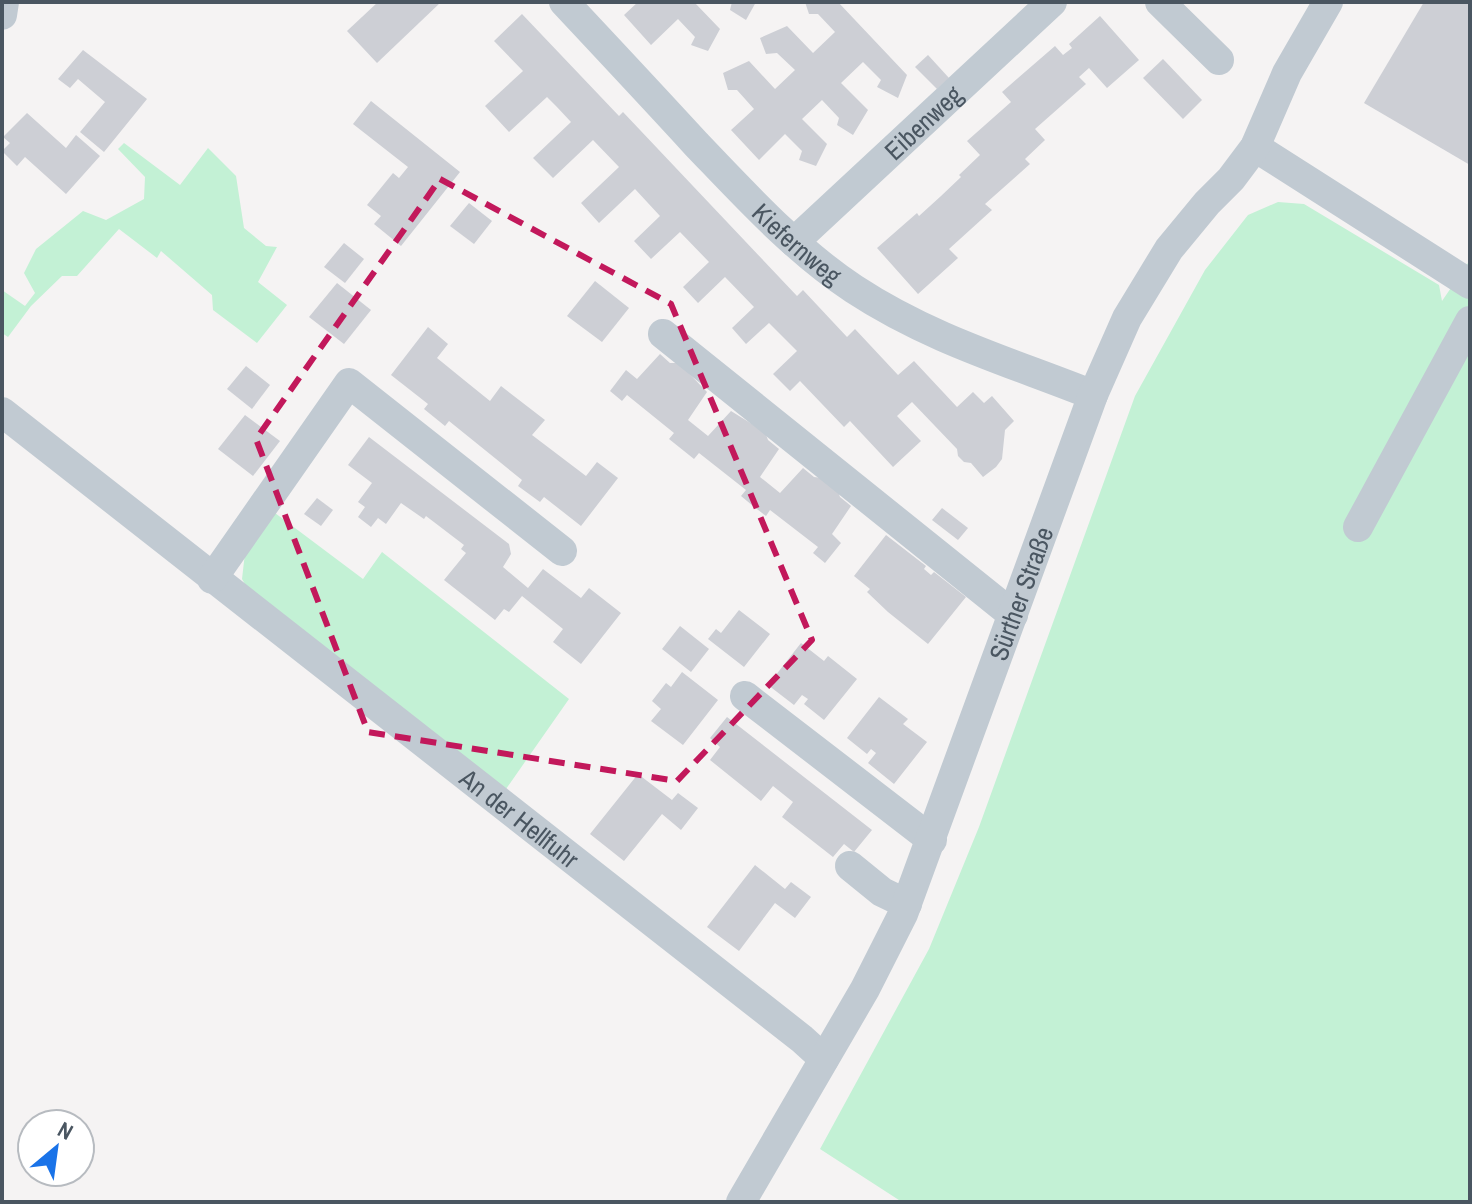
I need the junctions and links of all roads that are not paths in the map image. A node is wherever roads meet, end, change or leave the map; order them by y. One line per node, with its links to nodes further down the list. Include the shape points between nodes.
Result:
1 (4, 2): 6 (street)
2 (564, 2): 9 (street, Kiefernweg)
3 (1052, 2): 9 (street, Eibenweg)
4 (1160, 2): 7 (street)
5 (1328, 2): 8 (street, Sürther Straße, via 1287,73)
6 (2, 15)
7 (1219, 60)
8 (1255, 147): 10 (street); 13 (street, Sürther Straße, via 1169,249 1127,318)
9 (794, 242): 13 (street, Kiefernweg, via 853,288 923,329)
10 (1470, 284)
11 (1470, 321): 15 (street)
12 (663, 334): 18 (street)
13 (1093, 395): 18 (street, Sürther Straße)
14 (2, 412): 17 (street, An der Hellfuhr)
15 (1358, 527)
16 (562, 551): 17 (street, via 349,383)
17 (212, 579): 23 (street, An der Hellfuhr)
18 (1013, 615): 20 (street, Sürther Straße)
19 (745, 696): 20 (street)
20 (932, 840): 22 (street, Sürther Straße)
21 (850, 866): 22 (street)
22 (907, 904): 23 (street, Sürther Straße)
23 (824, 1059): 24 (street, Sürther Straße)
24 (741, 1202)

